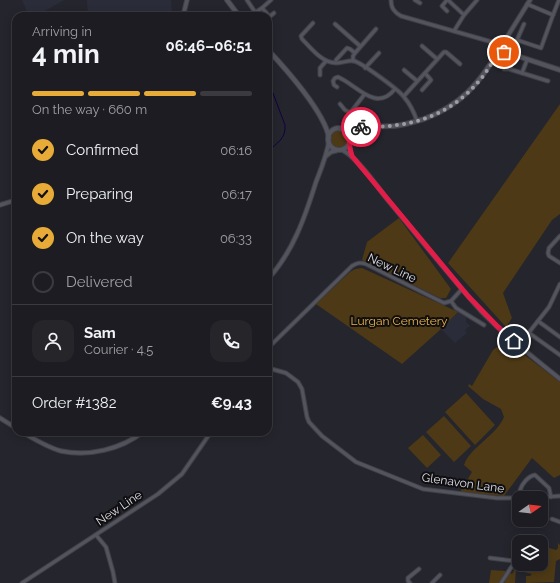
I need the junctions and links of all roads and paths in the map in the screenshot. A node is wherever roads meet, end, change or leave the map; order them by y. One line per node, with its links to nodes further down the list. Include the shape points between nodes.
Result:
1 (187, 0): 15 (street)
2 (227, 0): 16 (main road)
3 (246, 0): 17 (street)
4 (271, 0): 13 (street)
5 (391, 0): 25 (street, via 393,9 401,16)
6 (415, 0): 11 (street)
7 (448, 0): 14 (street, via 442,6); 19 (street)
8 (477, 0): 19 (street)
9 (530, 0): 12 (street)
10 (559, 0): 20 (street)
11 (420, 3)
12 (527, 4): 20 (street); 28 (street)
13 (262, 8): 17 (street); 18 (street)
14 (447, 11)
15 (184, 12)
16 (235, 12)
17 (255, 12)
18 (265, 12)
19 (464, 15): 25 (street)
20 (553, 15): 23 (street, via 541,48 517,40)
21 (313, 23): 35 (street, via 301,36 302,39)
22 (335, 24): 26 (street)
23 (524, 24)
24 (376, 29): 26 (street)
25 (454, 31): 28 (street)
26 (360, 46): 29 (street)
27 (422, 46): 33 (street)
28 (500, 48): 34 (main road); 58 (main road, via 488,69 469,92 445,109)
29 (355, 53): 32 (street, via 347,48); 36 (street)
30 (379, 53): 38 (street)
31 (272, 54): 57 (main road, via 290,73)
32 (336, 60)
33 (437, 60): 37 (street, via 446,52); 42 (street)
34 (527, 60): 41 (main road); 43 (street)
35 (326, 61): 36 (street); 45 (street, via 320,68)
36 (354, 61): 38 (street)
37 (460, 64)
38 (365, 68): 50 (street)
39 (504, 69): 43 (street, via 509,67)
40 (404, 70): 47 (street)
41 (560, 70)
42 (424, 73): 47 (street); 51 (street, via 431,80)
43 (522, 73): 46 (street)
44 (546, 74): 46 (street)
45 (320, 75)
46 (544, 80): 48 (street)
47 (417, 81): 53 (street)
48 (548, 81)
49 (337, 86): 52 (street, via 333,81 338,77)
50 (395, 89): 52 (street, via 382,98 369,98); 53 (street)
51 (422, 90)
52 (364, 95): 55 (street)
53 (404, 96): 58 (street)
54 (340, 104): 55 (street)
55 (350, 113): 56 (street)
56 (357, 116)
57 (323, 120): 60 (main road, via 328,126); 62 (main road)
58 (417, 121): 59 (main road, via 397,126)
59 (359, 127): 60 (main road, via 347,126); 61 (main road)
60 (337, 129): 61 (main road, via 344,130); 62 (main road, via 331,133)
61 (349, 136): 63 (main road)
62 (329, 140): 64 (main road, via 333,148); 66 (street)
63 (349, 144): 64 (main road); 65 (street)
64 (340, 150): 65 (street); 66 (street, via 331,152)
65 (352, 156): 73 (street)
66 (324, 159): 71 (street, via 300,229)
67 (12, 201): 68 (street)
68 (0, 205)
69 (560, 236): 70 (street, via 549,248 548,253)
70 (560, 263)
71 (272, 274)
72 (560, 284): 75 (street)
73 (462, 289): 74 (street); 80 (street)
74 (451, 301): 76 (street, via 456,308); 79 (street, New Line, via 444,303 366,264 356,263)
75 (538, 321): 77 (street); 78 (street)
76 (484, 325)
77 (529, 333): 80 (street); 81 (street)
78 (560, 337)
79 (272, 344)
80 (519, 345): 83 (street)
81 (559, 357)
82 (272, 369): 92 (street, Glenavon Lane, via 286,373 298,382 302,389 309,422 322,436 356,462 422,489)
83 (560, 379)
84 (0, 418): 85 (street)
85 (12, 426)
86 (30, 436): 87 (street, via 72,453 108,450)
87 (136, 436)
88 (208, 436): 95 (street, New Line, via 182,474 173,482)
89 (521, 491): 91 (street, via 521,487 530,476 535,475 549,488)
90 (560, 496): 91 (street)
91 (551, 497)
92 (512, 498)
93 (552, 518): 94 (street)
94 (560, 522)
95 (96, 535): 101 (street, New Line); 102 (street, via 106,547)
96 (490, 558): 97 (street)
97 (512, 561)
98 (512, 566): 105 (street)
99 (419, 569): 103 (street, via 408,578)
100 (440, 575): 104 (street)
101 (22, 583)
102 (115, 583)
103 (410, 583)
104 (432, 583)
105 (501, 583)

